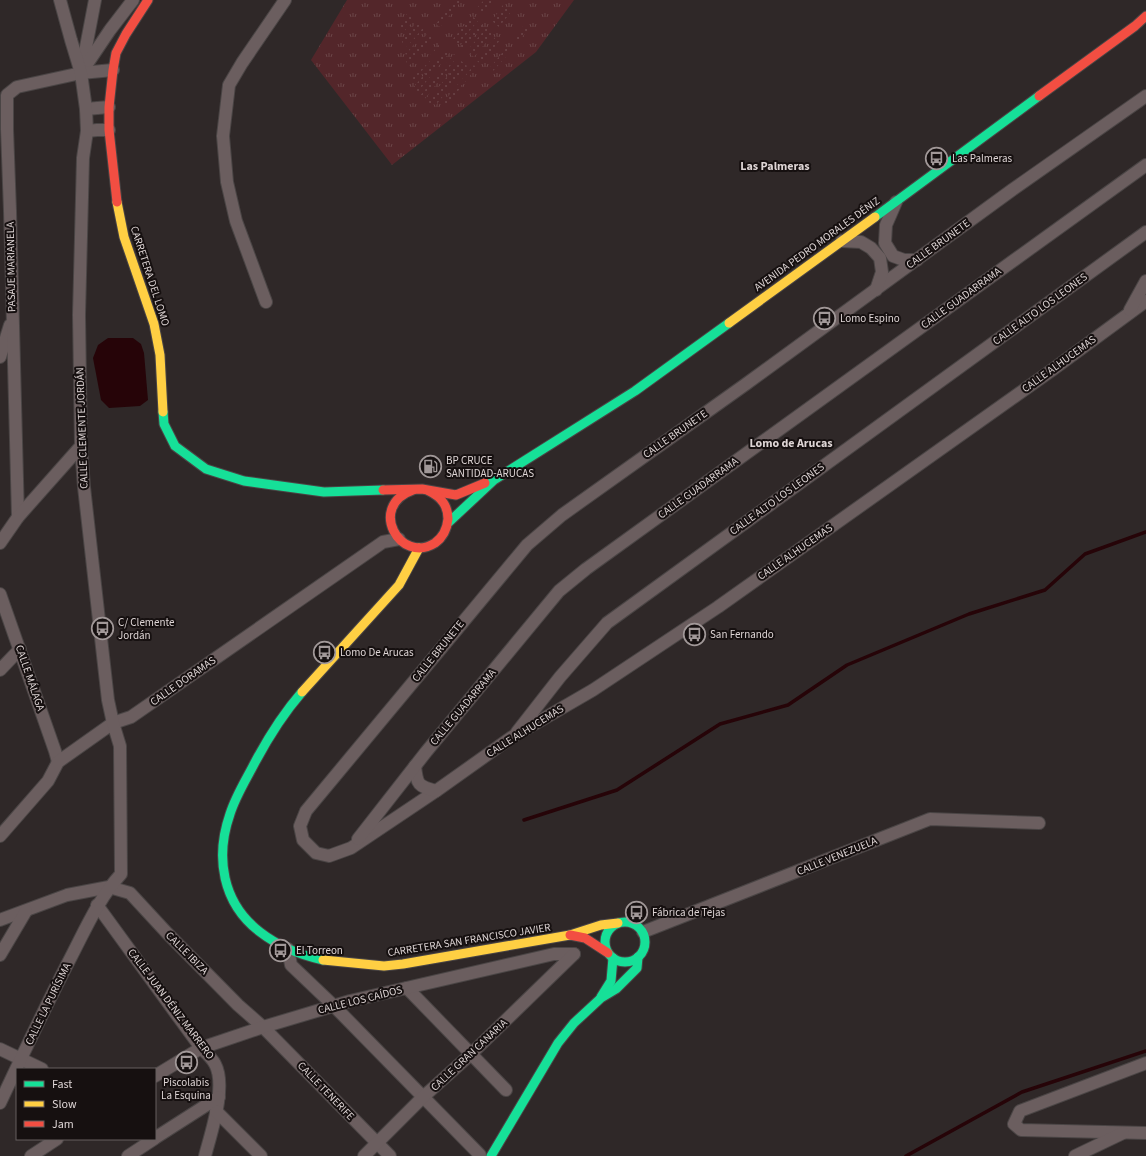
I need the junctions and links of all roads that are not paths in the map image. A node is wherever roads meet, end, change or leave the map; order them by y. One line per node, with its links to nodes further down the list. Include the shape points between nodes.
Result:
1 (60, 0): 8 (street, CALLE CLEMENTE JORDÁN)
2 (95, 0): 8 (street)
3 (133, 0): 8 (street)
4 (148, 0): 7 (main road, CARRETERA DEL LOMO, via 116,52)
5 (285, 0): 24 (street, via 229,85 223,136 227,182 236,221)
6 (1146, 16): 17 (main road, AVENIDA PEDRO MORALES DÉNIZ)
7 (113, 70): 8 (street, PASAJE MARIANELA); 10 (main road, CARRETERA DEL LOMO)
8 (82, 73): 11 (street, CALLE CLEMENTE JORDÁN); 12 (street, PASAJE MARIANELA, via 17,87 7,96)
9 (1146, 96): 20 (street, CALLE BRUNETE)
10 (109, 107): 11 (street); 13 (main road, CARRETERA DEL LOMO)
11 (86, 109): 14 (street, CALLE CLEMENTE JORDÁN)
12 (7, 129): 15 (street); 26 (street, PASAJE MARIANELA)
13 (109, 130): 14 (street); 31 (main road, CARRETERA DEL LOMO, via 116,198 124,237 154,324 160,354 164,424 176,446 206,469 244,480 324,492)
14 (87, 132): 28 (street, CALLE CLEMENTE JORDÁN, via 83,158 79,315)
15 (0, 154)
16 (1146, 165): 48 (street, CALLE GUADARRAMA, via 586,568 559,591)
17 (896, 200): 19 (main road, AVENIDA PEDRO MORALES DÉNIZ); 20 (street, via 886,225 885,243 893,256 904,260)
18 (1146, 232): 46 (street, CALLE ALTO LOS LEONES, via 607,623)
19 (842, 241): 22 (street, via 861,242 880,258 882,272); 29 (main road, AVENIDA PEDRO MORALES DÉNIZ, via 635,391)
20 (917, 260): 22 (street, CALLE BRUNETE)
21 (1146, 281): 25 (street)
22 (876, 290): 53 (street, CALLE BRUNETE, via 562,515 527,544 306,811 300,826 303,840)
23 (1146, 301): 25 (street, CALLE ALHUCEMAS)
24 (266, 302)
25 (1129, 313): 46 (street, CALLE ALHUCEMAS, via 718,607 593,690)
26 (12, 318): 27 (street); 34 (street, PASAJE MARIANELA)
27 (0, 357)
28 (81, 446): 34 (street); 45 (street, CALLE CLEMENTE JORDÁN, via 108,700)
29 (494, 480): 30 (main road, CARRETERA DEL LOMO, via 456,495); 36 (main road)
30 (418, 490): 31 (main road, CARRETERA DEL LOMO); 35 (main road, via 404,493 398,499 392,507); 36 (main road, via 436,494 442,500)
31 (357, 491): 32 (main road)
32 (374, 499)
33 (383, 506): 35 (main road)
34 (18, 517): 39 (street)
35 (390, 520): 37 (street); 38 (main road, via 393,532)
36 (449, 522): 40 (main road, via 442,538 428,547)
37 (384, 542): 38 (street); 45 (street, CALLE DORAMAS, via 131,717)
38 (402, 542): 40 (main road); 41 (main road)
39 (0, 543)
40 (419, 548): 41 (main road, CARRETERA SAN FRANCISCO JAVIER)
41 (407, 572): 61 (main road, CARRETERA SAN FRANCISCO JAVIER, via 390,595 299,696 278,724 259,753 230,809 222,846 223,871 231,896 247,922)
42 (0, 594): 43 (street, CALLE MÁLAGA)
43 (20, 649): 44 (street); 47 (street, CALLE MÁLAGA)
44 (0, 670)
45 (113, 724): 47 (street, CALLE DORAMAS); 54 (street, via 120,746 121,874)
46 (512, 737): 49 (street, CALLE ALHUCEMAS)
47 (58, 762): 51 (street, CALLE DORAMAS, via 48,781)
48 (415, 766): 49 (street, via 417,781 423,787); 52 (street, CALLE GUADARRAMA)
49 (436, 791): 52 (street, CALLE ALHUCEMAS)
50 (1039, 823): 59 (street, CALLE VENEZUELA, via 930,819)
51 (0, 836)
52 (351, 848): 53 (street, CALLE ALHUCEMAS, via 330,856)
53 (316, 853)
54 (109, 887): 55 (street); 56 (street, via 67,895); 69 (street, CALLE IBIZA, via 130,893)
55 (97, 905): 70 (street, CALLE JUAN DÉNIZ MARRERO); 73 (street, CALLE LA PURÍSIMA)
56 (26, 911): 57 (street); 63 (street)
57 (0, 920)
58 (618, 924): 59 (main road, via 632,923); 60 (main road, CARRETERA SAN FRANCISCO JAVIER, via 612,923); 64 (main road, via 612,927 606,939 606,946)
59 (643, 932): 65 (main road, via 645,946)
60 (570, 935): 61 (main road, CARRETERA SAN FRANCISCO JAVIER, via 388,966 332,962); 64 (main road, CARRETERA SAN FRANCISCO JAVIER, via 585,938)
61 (288, 949): 68 (street, via 291,965)
62 (574, 954): 66 (street, CALLE LOS CAÍDOS, via 554,954); 72 (street, CALLE GRAN CANARIA)
63 (0, 955)
64 (611, 955): 65 (main road, via 619,961 626,962); 67 (main road, via 611,981)
65 (638, 957): 67 (main road, via 637,968 616,990)
66 (407, 988): 68 (street, CALLE LOS CAÍDOS); 72 (street)
67 (601, 998): 97 (main road, via 574,1023 558,1043)
68 (334, 1006): 69 (street, CALLE LOS CAÍDOS); 81 (street)
69 (263, 1027): 70 (street, CALLE LOS CAÍDOS); 90 (street, CALLE TENERIFE)
70 (201, 1048): 78 (street, CALLE LOS CAÍDOS); 80 (street, CALLE JUAN DÉNIZ MARRERO, via 216,1065 220,1080)
71 (0, 1049): 73 (street)
72 (471, 1054): 79 (street); 81 (street, CALLE GRAN CANARIA)
73 (21, 1059): 75 (street, CALLE LA PURÍSIMA); 76 (street)
74 (1146, 1063): 85 (street, via 1020,1111 1014,1124 1020,1130)
75 (17, 1068)
76 (40, 1068)
77 (16, 1069): 82 (street, CALLE LA PURÍSIMA)
78 (156, 1075)
79 (506, 1090)
80 (219, 1096): 83 (street, CALLE JUAN DÉNIZ MARRERO); 87 (street)
81 (423, 1097): 90 (street, CALLE GRAN CANARIA); 97 (street)
82 (0, 1103)
83 (216, 1111): 93 (street, CALLE JUAN DÉNIZ MARRERO); 94 (street)
84 (1146, 1126): 85 (street)
85 (1125, 1132): 86 (street); 98 (street)
86 (1146, 1133)
87 (156, 1138)
88 (55, 1140): 91 (street)
89 (152, 1140): 92 (street)
90 (377, 1144): 95 (street, CALLE GRAN CANARIA); 96 (street, CALLE TENERIFE)
91 (31, 1156)
92 (128, 1156)
93 (204, 1156)
94 (261, 1156)
95 (364, 1156)
96 (390, 1156)
97 (484, 1156)
98 (1076, 1156)

